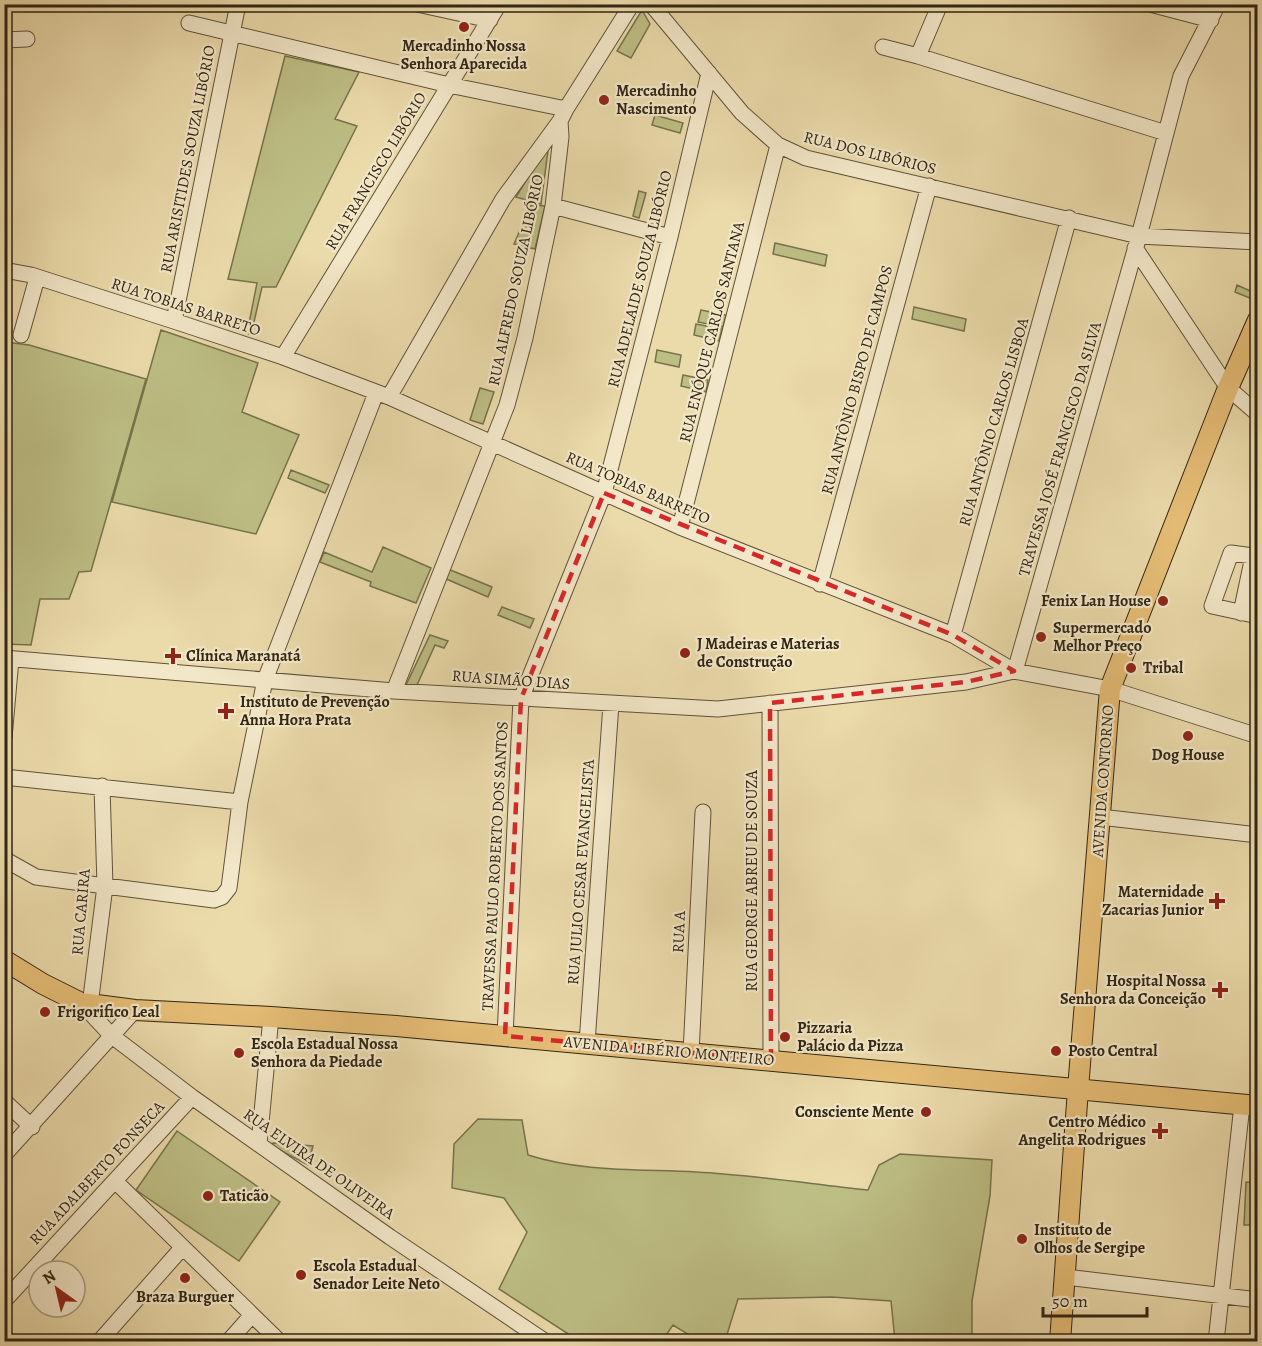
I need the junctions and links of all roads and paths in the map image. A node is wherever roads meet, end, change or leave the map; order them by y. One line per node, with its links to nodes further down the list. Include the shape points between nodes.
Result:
1 (238, 4): 12 (street, RUA ARISITIDES SOUZA LIBÓRIO)
2 (417, 4): 9 (street)
3 (499, 4): 9 (street, RUA FRANCISCO LIBÓRIO)
4 (632, 4): 19 (street)
5 (651, 4): 17 (street, RUA DOS LIBÓRIOS)
6 (940, 4): 16 (street)
7 (1150, 4): 10 (street)
8 (1218, 4): 10 (street, TRAVESSA JOSÉ FRANCISCO DA SILVA)
9 (490, 20): 18 (street, RUA FRANCISCO LIBÓRIO)
10 (1211, 20): 20 (street, TRAVESSA JOSÉ FRANCISCO DA SILVA, via 1181,76)
11 (189, 23): 12 (street)
12 (232, 32): 18 (street); 31 (street, RUA ARISITIDES SOUZA LIBÓRIO)
13 (27, 39): 14 (street)
14 (4, 40)
15 (883, 47): 16 (street)
16 (918, 56): 20 (street)
17 (709, 73): 21 (street, RUA DOS LIBÓRIOS, via 742,113); 25 (street, RUA ADELAIDE SOUZA LIBÓRIO)
18 (449, 85): 19 (street); 33 (street, RUA FRANCISCO LIBÓRIO)
19 (563, 115): 23 (street, RUA ALFREDO SOUZA LIBÓRIO); 35 (street, via 503,199)
20 (1166, 133): 26 (street, TRAVESSA JOSÉ FRANCISCO DA SILVA)
21 (778, 145): 22 (street, RUA DOS LIBÓRIOS, via 806,158); 39 (street, RUA ENÓQUE CARLOS SANTANA)
22 (929, 186): 24 (street, RUA DOS LIBÓRIOS); 40 (street, RUA ANTÔNIO BISPO DE CAMPOS)
23 (553, 206): 25 (street); 37 (street, RUA ALFREDO SOUZA LIBÓRIO, via 525,338)
24 (1069, 218): 26 (street, RUA DOS LIBÓRIOS); 43 (street, RUA ANTÔNIO CARLOS LISBOA)
25 (670, 237): 38 (street, RUA ADELAIDE SOUZA LIBÓRIO)
26 (1137, 242): 27 (street, RUA DOS LIBÓRIOS); 34 (street); 45 (street, TRAVESSA JOSÉ FRANCISCO DA SILVA)
27 (1257, 243)
28 (4, 270): 29 (street, RUA TOBIAS BARRETO)
29 (37, 278): 31 (street, RUA TOBIAS BARRETO); 32 (street)
30 (1257, 320): 34 (main road, AVENIDA CONTORNO)
31 (174, 321): 33 (street, RUA TOBIAS BARRETO)
32 (21, 335)
33 (283, 357): 35 (street, RUA TOBIAS BARRETO)
34 (1228, 388): 36 (street); 47 (main road, AVENIDA CONTORNO)
35 (382, 395): 37 (street, RUA TOBIAS BARRETO); 46 (street)
36 (1257, 414)
37 (492, 445): 38 (street, RUA TOBIAS BARRETO); 48 (street, RUA ALFREDO SOUZA LIBÓRIO)
38 (604, 493): 39 (street, RUA TOBIAS BARRETO); 49 (street, RUA ADELAIDE SOUZA LIBÓRIO)
39 (680, 527): 40 (street, RUA TOBIAS BARRETO)
40 (820, 584): 43 (street, RUA TOBIAS BARRETO)
41 (1241, 613): 41 (street, via 1212,606 1231,553 1253,556); 42 (street)
42 (1257, 616)
43 (952, 636): 45 (street, RUA TOBIAS BARRETO)
44 (8, 658): 46 (street, RUA SIMÃO DIAS); 53 (street)
45 (1015, 671): 47 (street, RUA TOBIAS BARRETO); 50 (street, RUA SIMÃO DIAS, via 966,682)
46 (265, 680): 48 (street, RUA SIMÃO DIAS); 56 (street)
47 (1110, 689): 52 (street, RUA TOBIAS BARRETO); 58 (main road, AVENIDA CONTORNO)
48 (394, 690): 49 (street, RUA SIMÃO DIAS)
49 (521, 699): 51 (street, RUA SIMÃO DIAS); 67 (street, TRAVESSA PAULO ROBERTO DOS SANTOS)
50 (770, 703): 51 (street, RUA SIMÃO DIAS, via 718,709); 70 (street, RUA GEORGE ABREU DE SOUZA)
51 (611, 704): 68 (street, RUA JULIO CESAR EVANGELISTA)
52 (1257, 736)
53 (4, 738)
54 (4, 777): 55 (street)
55 (102, 786): 56 (street); 61 (street, RUA CARIRA)
56 (240, 802): 61 (street, via 226,894 214,900)
57 (703, 812): 69 (street, RUA A)
58 (1100, 817): 59 (street); 71 (main road, AVENIDA CONTORNO)
59 (1257, 835)
60 (4, 859): 61 (street, via 36,878)
61 (105, 886): 63 (street, RUA CARIRA)
62 (4, 960): 63 (main road)
63 (85, 1004): 64 (main road, AVENIDA LIBÉRIO MONTEIRO); 66 (street, RUA ELVIRA DE OLIVEIRA)
64 (135, 1010): 65 (main road, AVENIDA LIBÉRIO MONTEIRO); 66 (street)
65 (271, 1017): 67 (main road, AVENIDA LIBÉRIO MONTEIRO); 76 (street)
66 (112, 1036): 72 (street, RUA ELVIRA DE OLIVEIRA); 75 (street)
67 (505, 1036): 68 (main road, AVENIDA LIBÉRIO MONTEIRO)
68 (587, 1043): 69 (main road, AVENIDA LIBÉRIO MONTEIRO)
69 (691, 1053): 70 (main road, AVENIDA LIBÉRIO MONTEIRO)
70 (771, 1060): 71 (main road, AVENIDA LIBÉRIO MONTEIRO)
71 (1078, 1089): 74 (main road, AVENIDA LIBÉRIO MONTEIRO); 80 (main road, AVENIDA CONTORNO)
72 (192, 1097): 76 (street, RUA ELVIRA DE OLIVEIRA); 78 (street, RUA ADALBERTO FONSECA)
73 (4, 1101): 75 (street)
74 (1250, 1105): 81 (street)
75 (32, 1127): 77 (street)
76 (259, 1144): 88 (street, RUA ELVIRA DE OLIVEIRA)
77 (4, 1155)
78 (115, 1181): 79 (street); 83 (street, RUA ADALBERTO FONSECA)
79 (182, 1248): 84 (street); 85 (street)
80 (1066, 1277): 81 (street); 89 (main road, AVENIDA CONTORNO)
81 (1220, 1296): 82 (street); 90 (street)
82 (1257, 1300)
83 (4, 1301)
84 (251, 1316): 86 (street); 87 (street)
85 (99, 1341)
86 (228, 1341)
87 (280, 1341)
88 (546, 1341)
89 (1060, 1341)
90 (1216, 1341)

